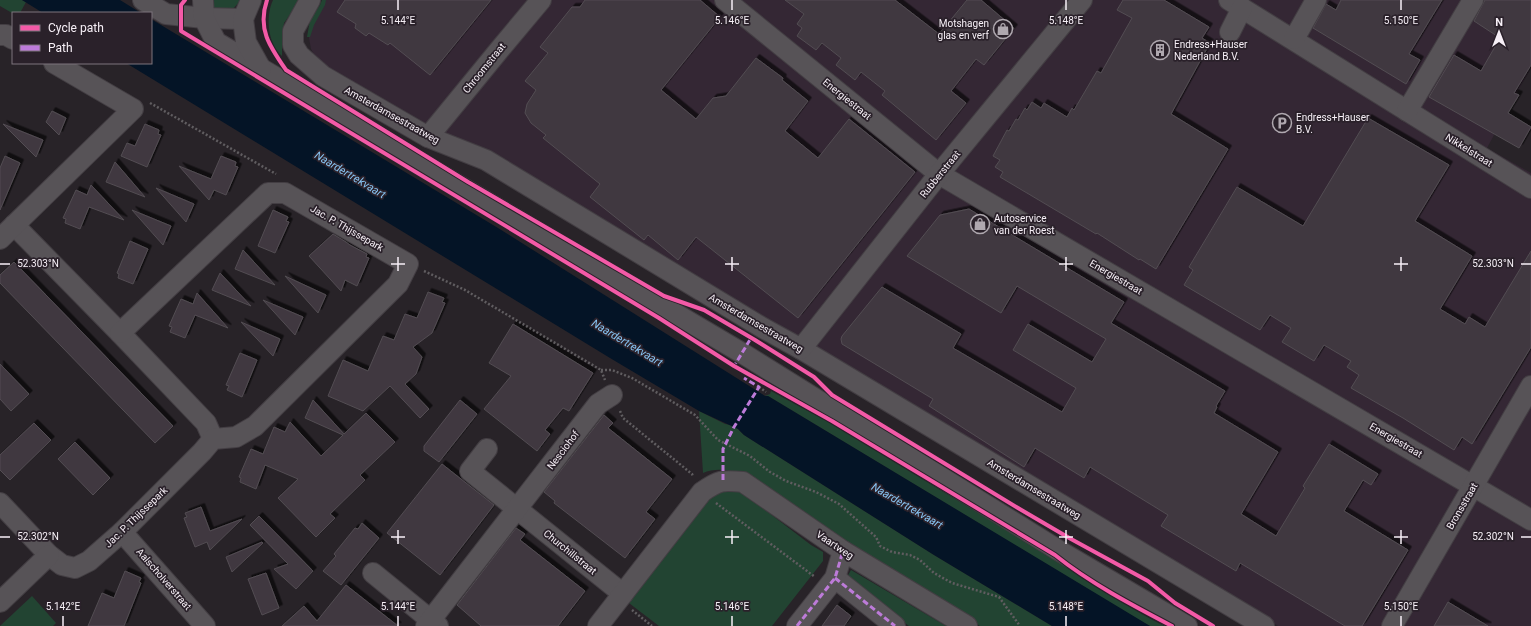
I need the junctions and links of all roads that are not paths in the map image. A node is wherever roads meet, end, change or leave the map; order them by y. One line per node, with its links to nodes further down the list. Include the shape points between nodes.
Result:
1 (143, 0): 10 (street, via 166,14)
2 (251, 0): 11 (street)
3 (310, 0): 19 (street, Amsterdamsestraatweg, via 293,31 293,45 299,55 323,76)
4 (541, 0): 19 (street, Chroomstraat)
5 (725, 0): 20 (street, Energiestraat)
6 (1082, 0): 20 (street, Rubberstraat)
7 (1316, 0): 15 (street)
8 (1473, 0): 18 (street)
9 (1235, 4): 12 (street); 15 (street, Nikkelstraat)
10 (203, 9): 11 (street); 17 (street, via 216,42)
11 (243, 19): 17 (street, via 246,42)
12 (1230, 32)
13 (0, 35): 14 (street)
14 (12, 38)
15 (1294, 39): 18 (street, Nikkelstraat)
16 (56, 64): 22 (street, via 133,109)
17 (262, 70): 47 (street, via 742,353 1058,550)
18 (1407, 112): 21 (street, Nikkelstraat)
19 (428, 137): 25 (street, Amsterdamsestraatweg, via 486,160)
20 (939, 174): 25 (street, Rubberstraat); 30 (street, Energiestraat)
21 (1531, 188)
22 (14, 225): 23 (street); 24 (street)
23 (0, 239)
24 (120, 333): 28 (street, via 206,423); 28 (street, Jac. P. Thijssepark, via 268,193 285,193 408,264 398,284 255,426 236,437)
25 (801, 350): 48 (street, Amsterdamsestraatweg)
26 (1531, 386): 30 (street, Bronsstraat)
27 (612, 395): 32 (street, Nesciohof, via 598,404)
28 (213, 439): 34 (street, Jac. P. Thijssepark)
29 (487, 449): 32 (street, via 470,471)
30 (1474, 486): 33 (street, Energiestraat); 49 (street, Bronsstraat)
31 (0, 503): 36 (street, Jac. P. Thijssepark)
32 (517, 509): 39 (street, Churchillstraat); 41 (street, Nesciohof)
33 (1531, 520)
34 (122, 532): 36 (street, Jac. P. Thijssepark, via 89,561 75,568 62,565); 42 (street, Aalscholverstraat)
35 (843, 551): 38 (street); 39 (street, Vaartweg, via 742,482 723,480 702,492); 46 (street, Vaartweg)
36 (49, 554): 40 (street)
37 (373, 573): 41 (street, Nesciohof)
38 (832, 583): 44 (street); 45 (street)
39 (621, 597): 43 (street)
40 (0, 602)
41 (432, 624)
42 (205, 626)
43 (598, 626)
44 (797, 626)
45 (895, 626)
46 (967, 626)
47 (1187, 626)
48 (1264, 626)
49 (1392, 626)

